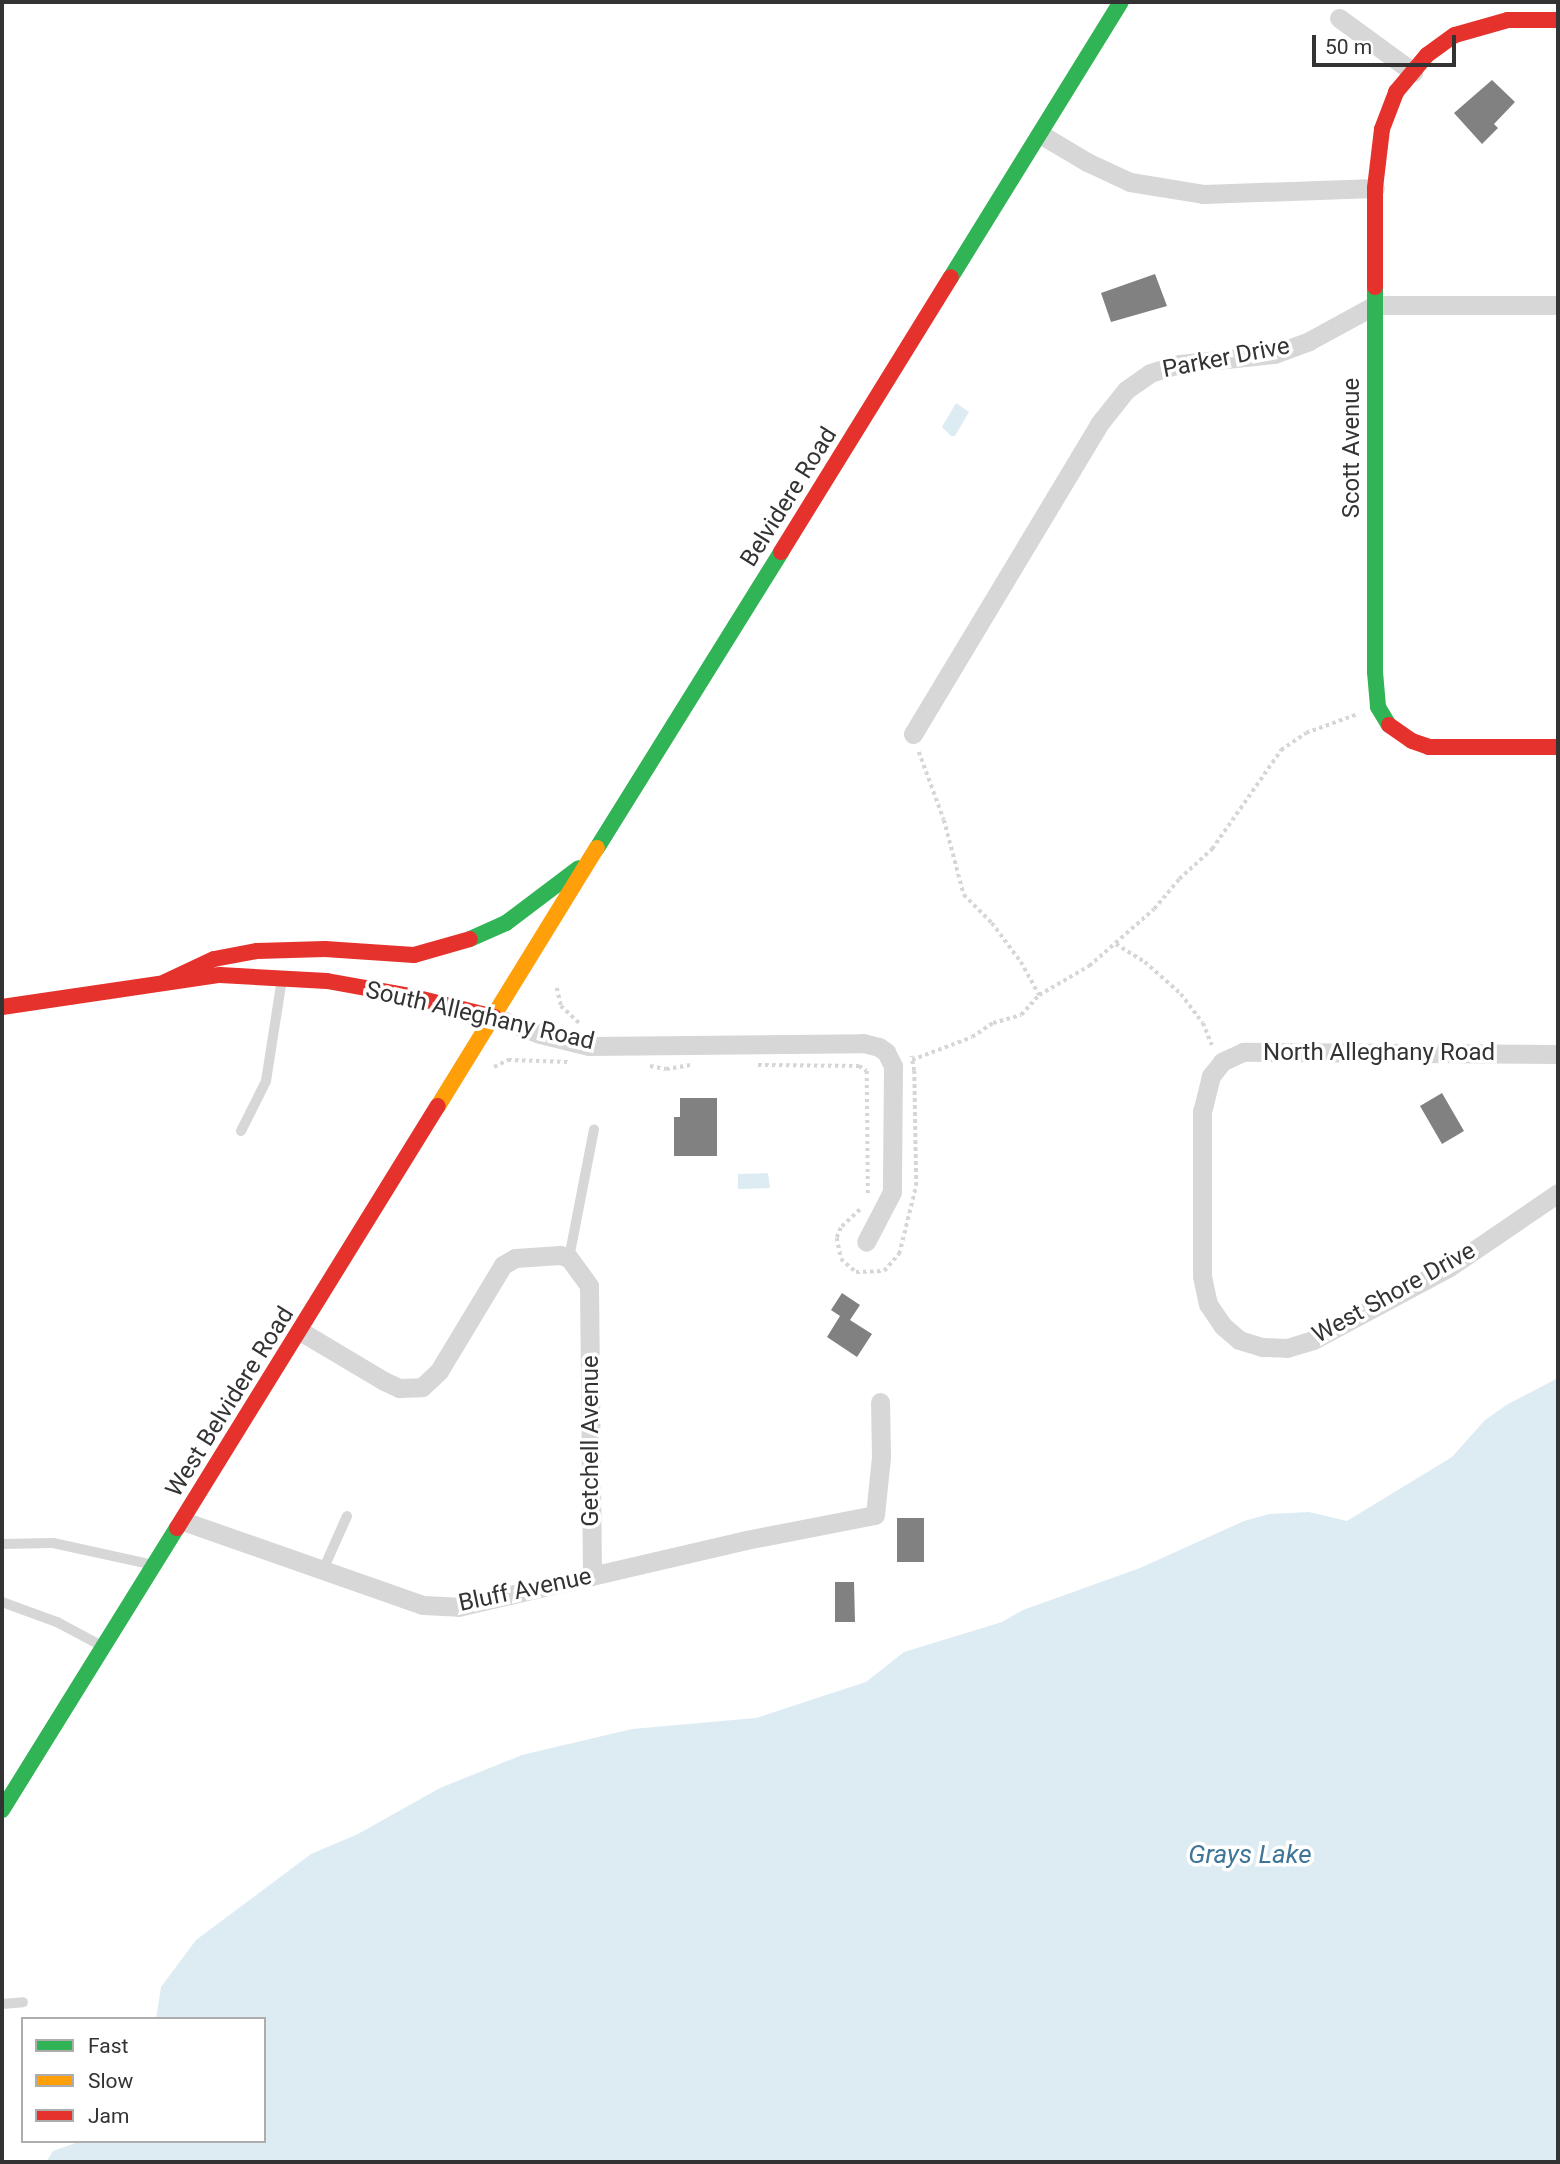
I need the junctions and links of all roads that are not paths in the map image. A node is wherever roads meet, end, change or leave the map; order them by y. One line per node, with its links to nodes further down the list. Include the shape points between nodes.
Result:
1 (1121, 2): 5 (main road, Belvidere Road)
2 (1339, 18): 4 (street)
3 (1558, 20): 4 (main road, Scott Avenue, via 1508,20 1455,35 1427,55)
4 (1413, 72): 6 (main road, Scott Avenue, via 1396,92 1381,128)
5 (1040, 134): 6 (street, via 1130,182 1203,194); 11 (main road, Belvidere Road)
6 (1375, 188): 7 (main road, Scott Avenue)
7 (1375, 305): 8 (street, Parker Drive); 9 (street, Parker Drive, via 1309,341 1274,354 1180,364 1150,373 1126,390 1099,424); 10 (main road, Scott Avenue, via 1378,707 1389,725 1429,747)
8 (1558, 305)
9 (913, 734)
10 (1558, 747)
11 (593, 857): 13 (main road, via 506,923 453,946 414,955 325,949 257,951 214,959); 15 (main road, Belvidere Road)
12 (282, 979): 13 (main road, South Alleghany Road, via 220,975); 15 (main road, South Alleghany Road, via 327,981 396,993); 19 (lane, via 266,1081)
13 (166, 982): 14 (main road, South Alleghany Road)
14 (2, 1007)
15 (494, 1017): 21 (street, South Alleghany Road, via 589,1046 863,1043 886,1052 893,1066 892,1192); 23 (main road, West Belvidere Road)
16 (1558, 1054): 17 (street, North Alleghany Road, via 1243,1052 1222,1062 1211,1076)
17 (1202, 1119): 20 (street, West Shore Drive, via 1202,1276 1208,1304 1238,1340 1262,1347 1286,1348 1313,1340 1448,1268)
18 (594, 1129): 22 (lane)
19 (241, 1131)
20 (1558, 1193)
21 (866, 1242)
22 (569, 1258): 23 (street, via 515,1258 503,1265 439,1371 422,1387 399,1388); 30 (street, Getchell Avenue, via 589,1286)
23 (300, 1331): 26 (main road, West Belvidere Road)
24 (880, 1402): 30 (street, Bluff Avenue, via 875,1514)
25 (347, 1516): 29 (lane)
26 (183, 1521): 28 (main road, West Belvidere Road); 29 (street, Bluff Avenue)
27 (2, 1544): 28 (lane, via 53,1543)
28 (155, 1566): 32 (main road, West Belvidere Road)
29 (323, 1570): 30 (street, Bluff Avenue, via 423,1605 458,1607)
30 (592, 1576)
31 (2, 1602): 32 (lane, via 57,1622)
32 (103, 1647): 33 (main road, West Belvidere Road)
33 (2, 1810)
34 (23, 2002): 35 (lane)
35 (2, 2004)

